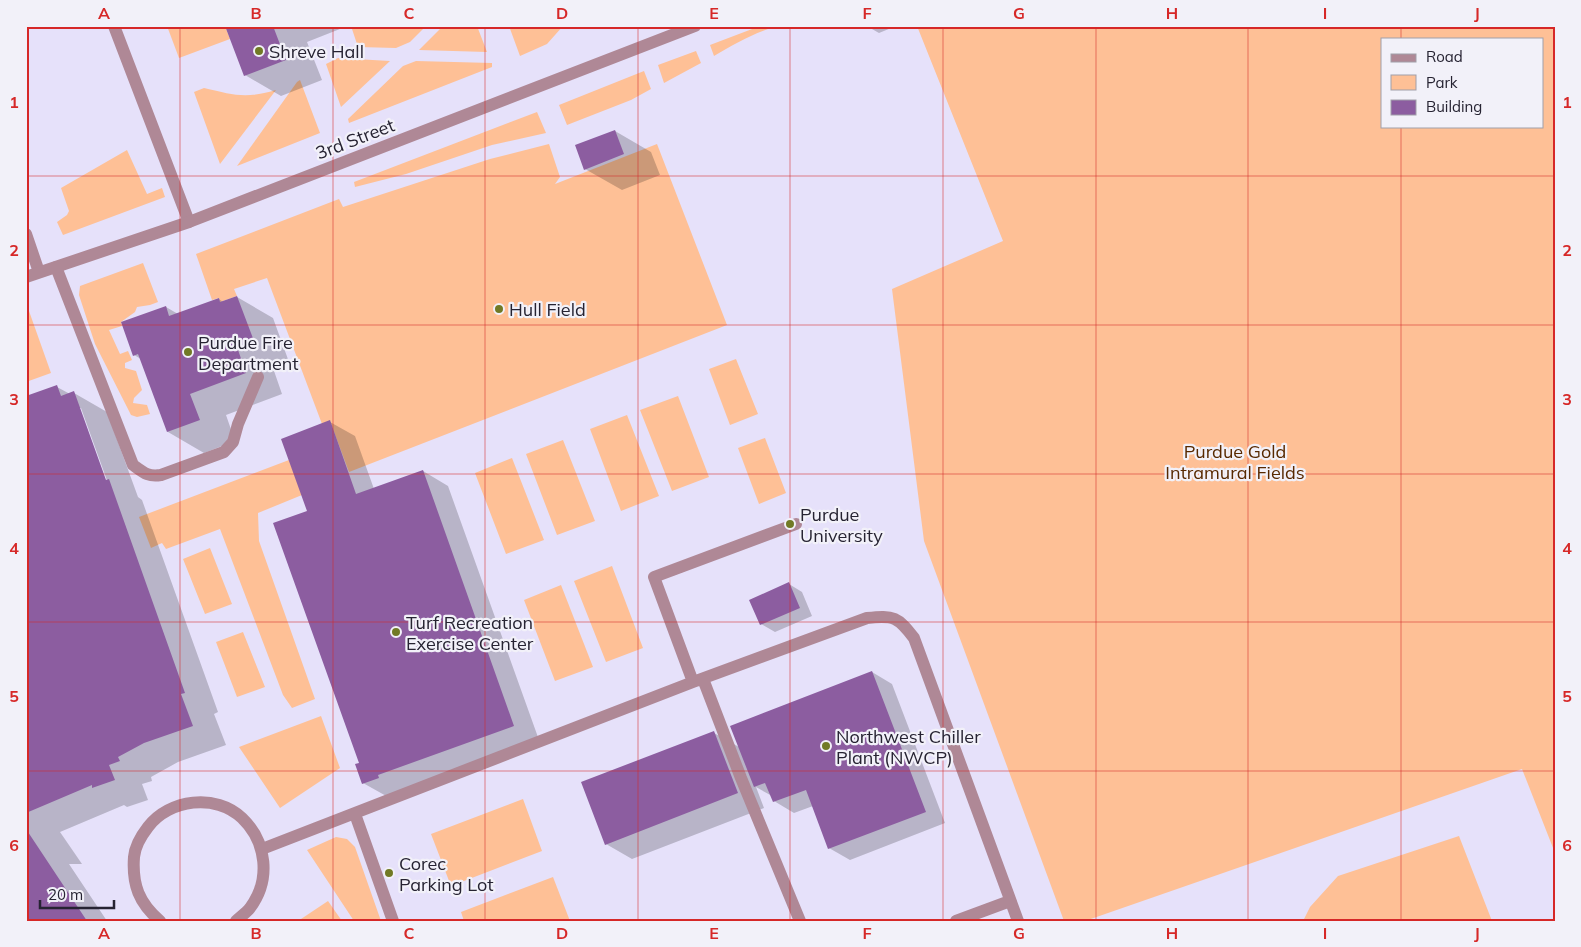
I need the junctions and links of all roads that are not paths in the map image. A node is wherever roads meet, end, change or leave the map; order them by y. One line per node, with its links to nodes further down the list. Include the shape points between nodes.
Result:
1 (114, 26): 4 (street)
2 (695, 26): 3 (street, 3rd Street)
3 (668, 31): 4 (street, 3rd Street)
4 (189, 222): 6 (street, 3rd Street)
5 (26, 234): 7 (street)
6 (56, 267): 7 (street, 3rd Street); 9 (street, via 133,465 142,472 151,476 161,475 224,452 233,442)
7 (40, 272): 8 (street, 3rd Street)
8 (26, 277)
9 (258, 377)
10 (796, 524): 11 (street, via 654,576)
11 (698, 681): 12 (street); 14 (street, via 868,618 886,616 902,623 914,638); 18 (street)
12 (355, 814): 13 (street); 17 (street)
13 (262, 849): 15 (street, via 254,832 241,817 224,807 206,802 168,809 153,820 141,836 133,863 136,890); 16 (street, via 264,870 260,890 250,908)
14 (1010, 901): 19 (street); 20 (street)
15 (160, 921)
16 (236, 921)
17 (393, 921)
18 (800, 921)
19 (956, 921)
20 (1018, 921)

